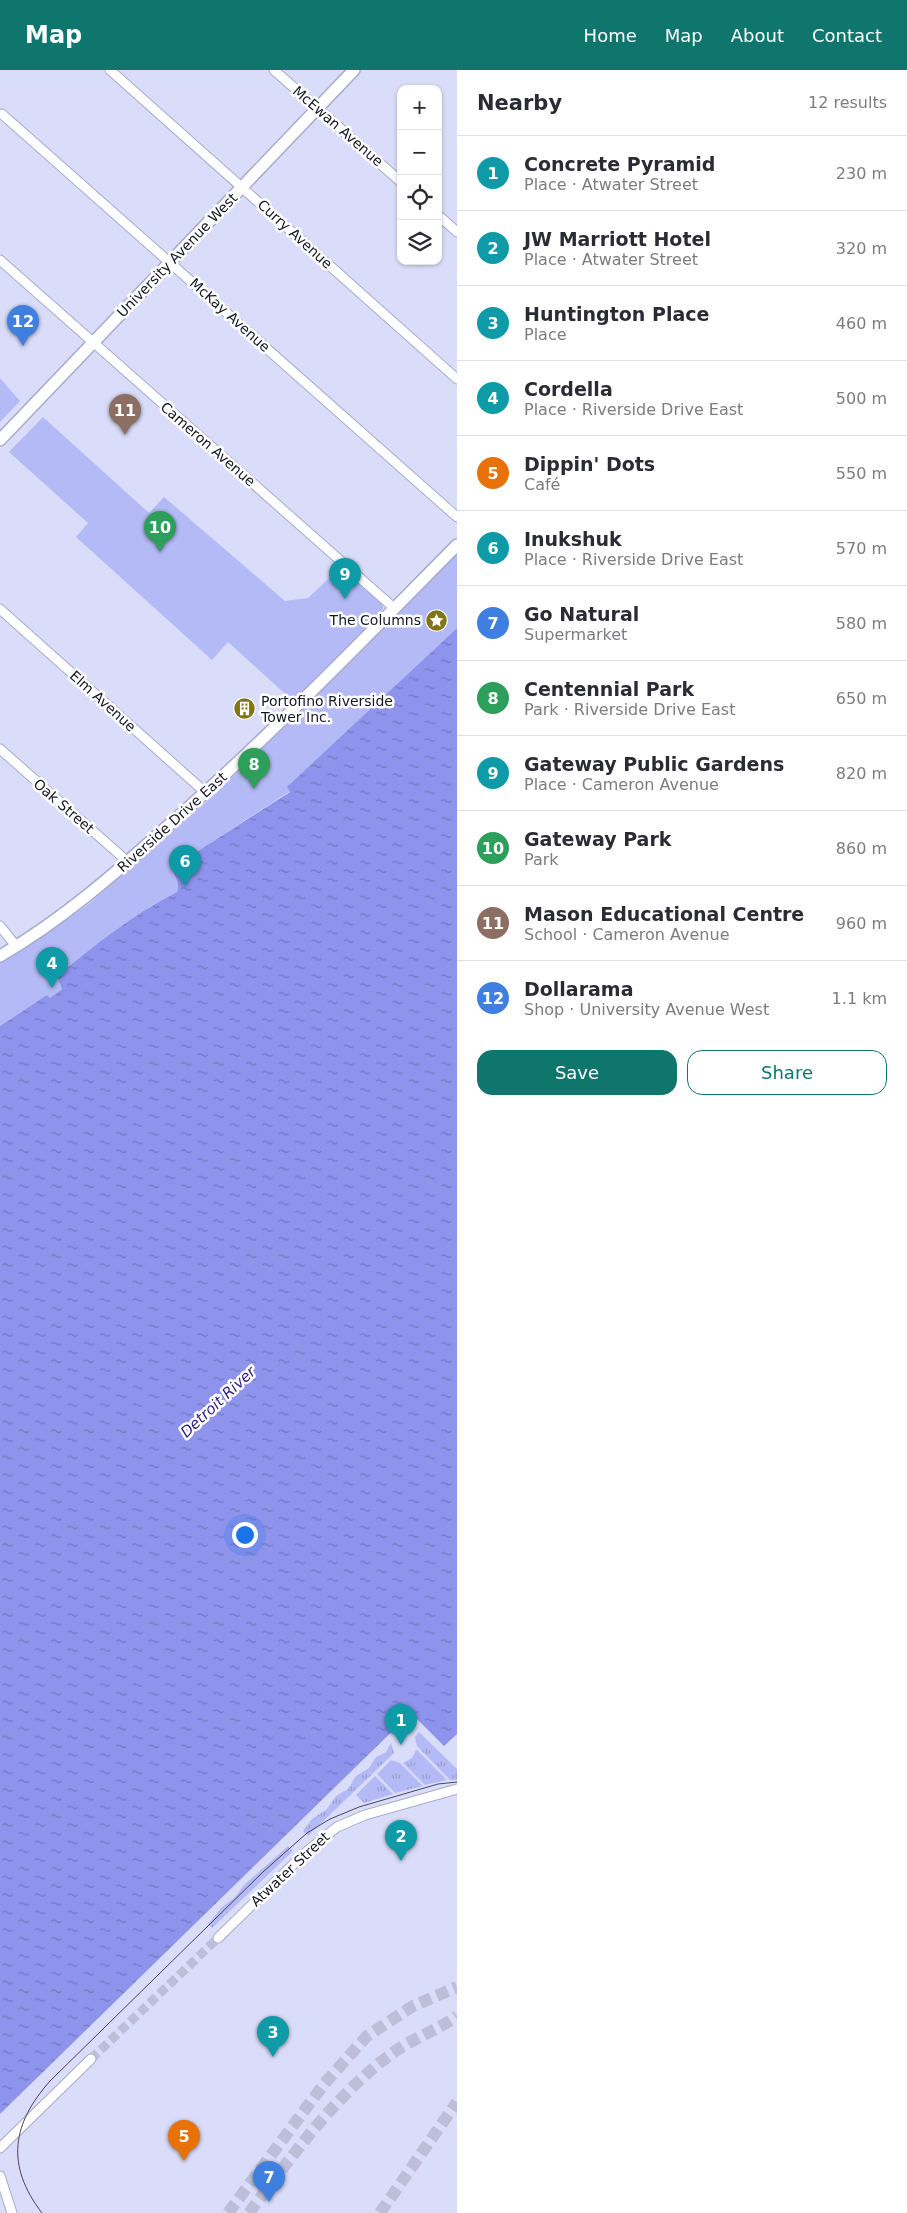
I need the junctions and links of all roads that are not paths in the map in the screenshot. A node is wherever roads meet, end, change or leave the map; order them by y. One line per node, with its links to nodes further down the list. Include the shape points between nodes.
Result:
1 (110, 70): 7 (street, Curry Avenue)
2 (274, 70): 4 (street, McEwan Avenue)
3 (354, 70): 4 (main road, University Avenue West)
4 (318, 108): 6 (street, McEwan Avenue); 7 (main road, University Avenue West)
5 (2, 114): 11 (street, McKay Avenue)
6 (397, 178)
7 (242, 187): 11 (main road, University Avenue West); 13 (street, Curry Avenue)
8 (442, 219): 9 (street)
9 (457, 232)
10 (0, 260): 12 (street, Cameron Avenue)
11 (170, 262): 12 (main road, University Avenue West); 15 (street, McKay Avenue)
12 (93, 342): 14 (main road, University Avenue West); 17 (street, Cameron Avenue)
13 (457, 378)
14 (0, 440)
15 (457, 517)
16 (457, 545): 17 (main road, Riverside Drive East)
17 (394, 608): 20 (main road, Riverside Drive East)
18 (0, 609): 20 (street, Elm Avenue)
19 (0, 749): 21 (street, Oak Street)
20 (206, 793): 21 (main road, Riverside Drive East)
21 (128, 862): 23 (main road, Riverside Drive East, via 88,896)
22 (0, 926): 23 (street)
23 (16, 946): 24 (main road, Riverside Drive East)
24 (0, 956)
25 (457, 1789): 26 (street, Atwater Street, via 366,1815 337,1827 305,1853)
26 (218, 1938)
27 (91, 2060): 28 (street)
28 (0, 2148)
29 (0, 2176): 30 (street)
30 (12, 2213)

